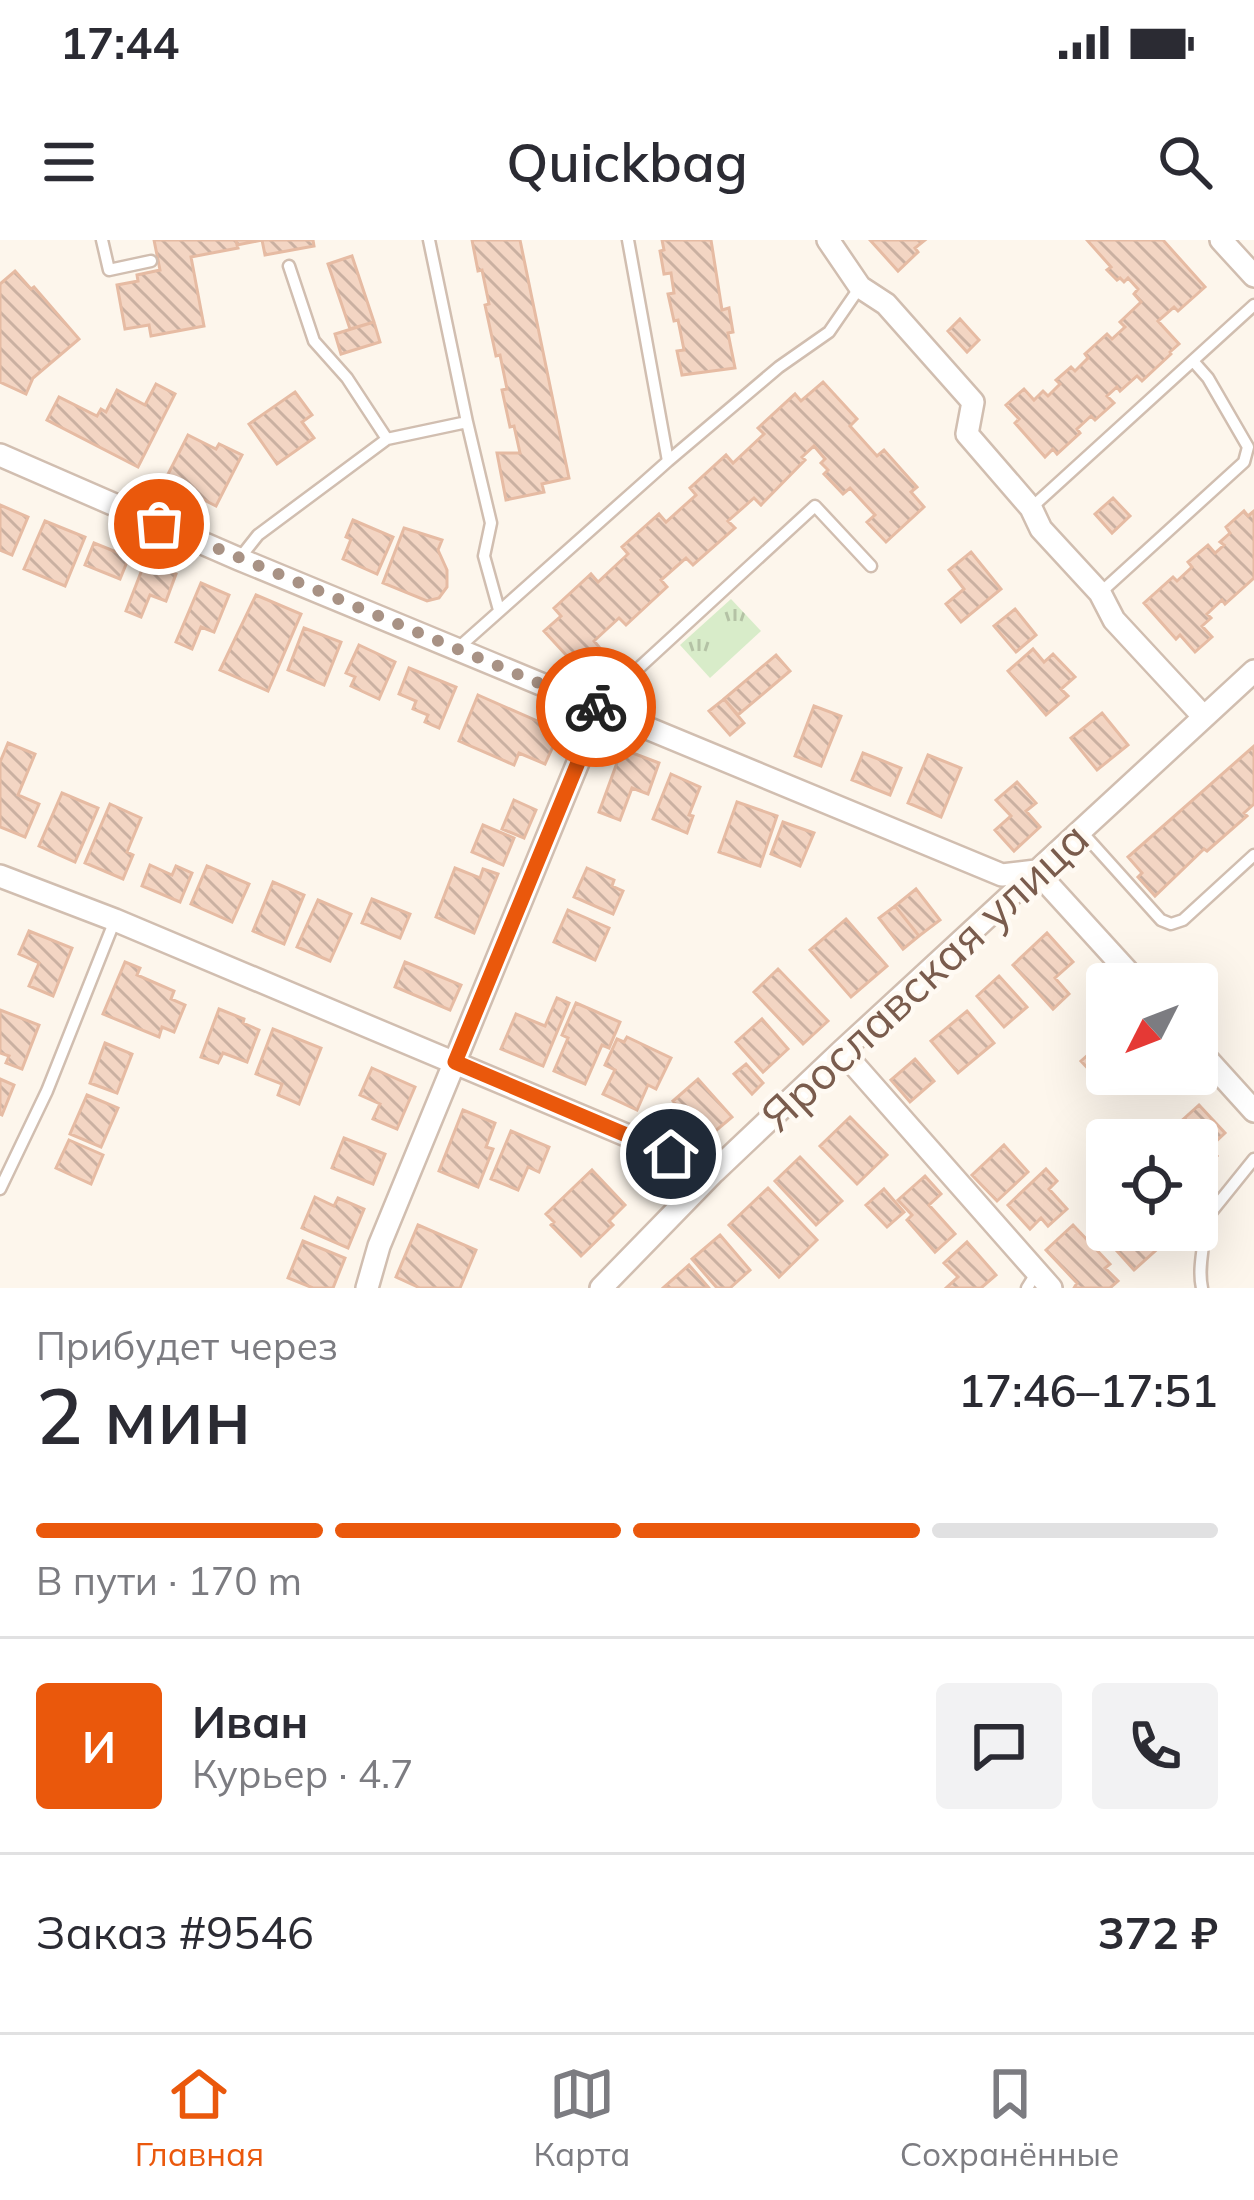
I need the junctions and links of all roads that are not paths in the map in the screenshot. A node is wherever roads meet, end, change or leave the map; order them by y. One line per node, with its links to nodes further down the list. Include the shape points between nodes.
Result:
1 (102, 240): 6 (lane, via 109,270)
2 (429, 240): 12 (lane)
3 (628, 240): 15 (lane)
4 (827, 240): 9 (street)
5 (1221, 240): 8 (street)
6 (151, 261)
7 (290, 266): 13 (lane, via 314,341)
8 (1254, 276)
9 (860, 287): 15 (lane, via 830,332); 16 (street, via 886,304 973,402 967,434)
10 (1254, 305): 11 (lane)
11 (1193, 361): 16 (lane); 19 (lane, via 1248,447 1244,462)
12 (466, 422): 13 (lane); 20 (lane, via 491,523 484,556)
13 (388, 439): 17 (lane, via 258,535)
14 (0, 455): 17 (street)
15 (668, 461): 20 (lane)
16 (1031, 508): 19 (street, via 1041,530)
17 (238, 559): 21 (street)
18 (871, 566): 23 (lane, via 815,506)
19 (1100, 593): 24 (street, via 1114,620)
20 (499, 610): 21 (lane)
21 (455, 650): 23 (street)
22 (1254, 671): 24 (street, Ярославская улица)
23 (600, 709): 27 (street, via 1002,875); 32 (street)
24 (1203, 716): 25 (street, Ярославская улица)
25 (1082, 831): 26 (lane, via 1171,924); 27 (street, Ярославская улица)
26 (1254, 855)
27 (1036, 871): 30 (street); 31 (street, Ярославская улица)
28 (0, 876): 29 (street)
29 (115, 920): 32 (street); 37 (lane)
30 (1120, 963)
31 (842, 1051): 36 (street, Ярославская улица); 38 (street)
32 (455, 1062): 36 (street); 39 (street)
33 (1218, 1071): 34 (street)
34 (1254, 1111)
35 (1254, 1159): 41 (lane, via 1204,1221)
36 (714, 1172): 40 (street, Ярославская улица)
37 (0, 1189)
38 (1038, 1283)
39 (367, 1288)
40 (601, 1288)
41 (1202, 1288)

